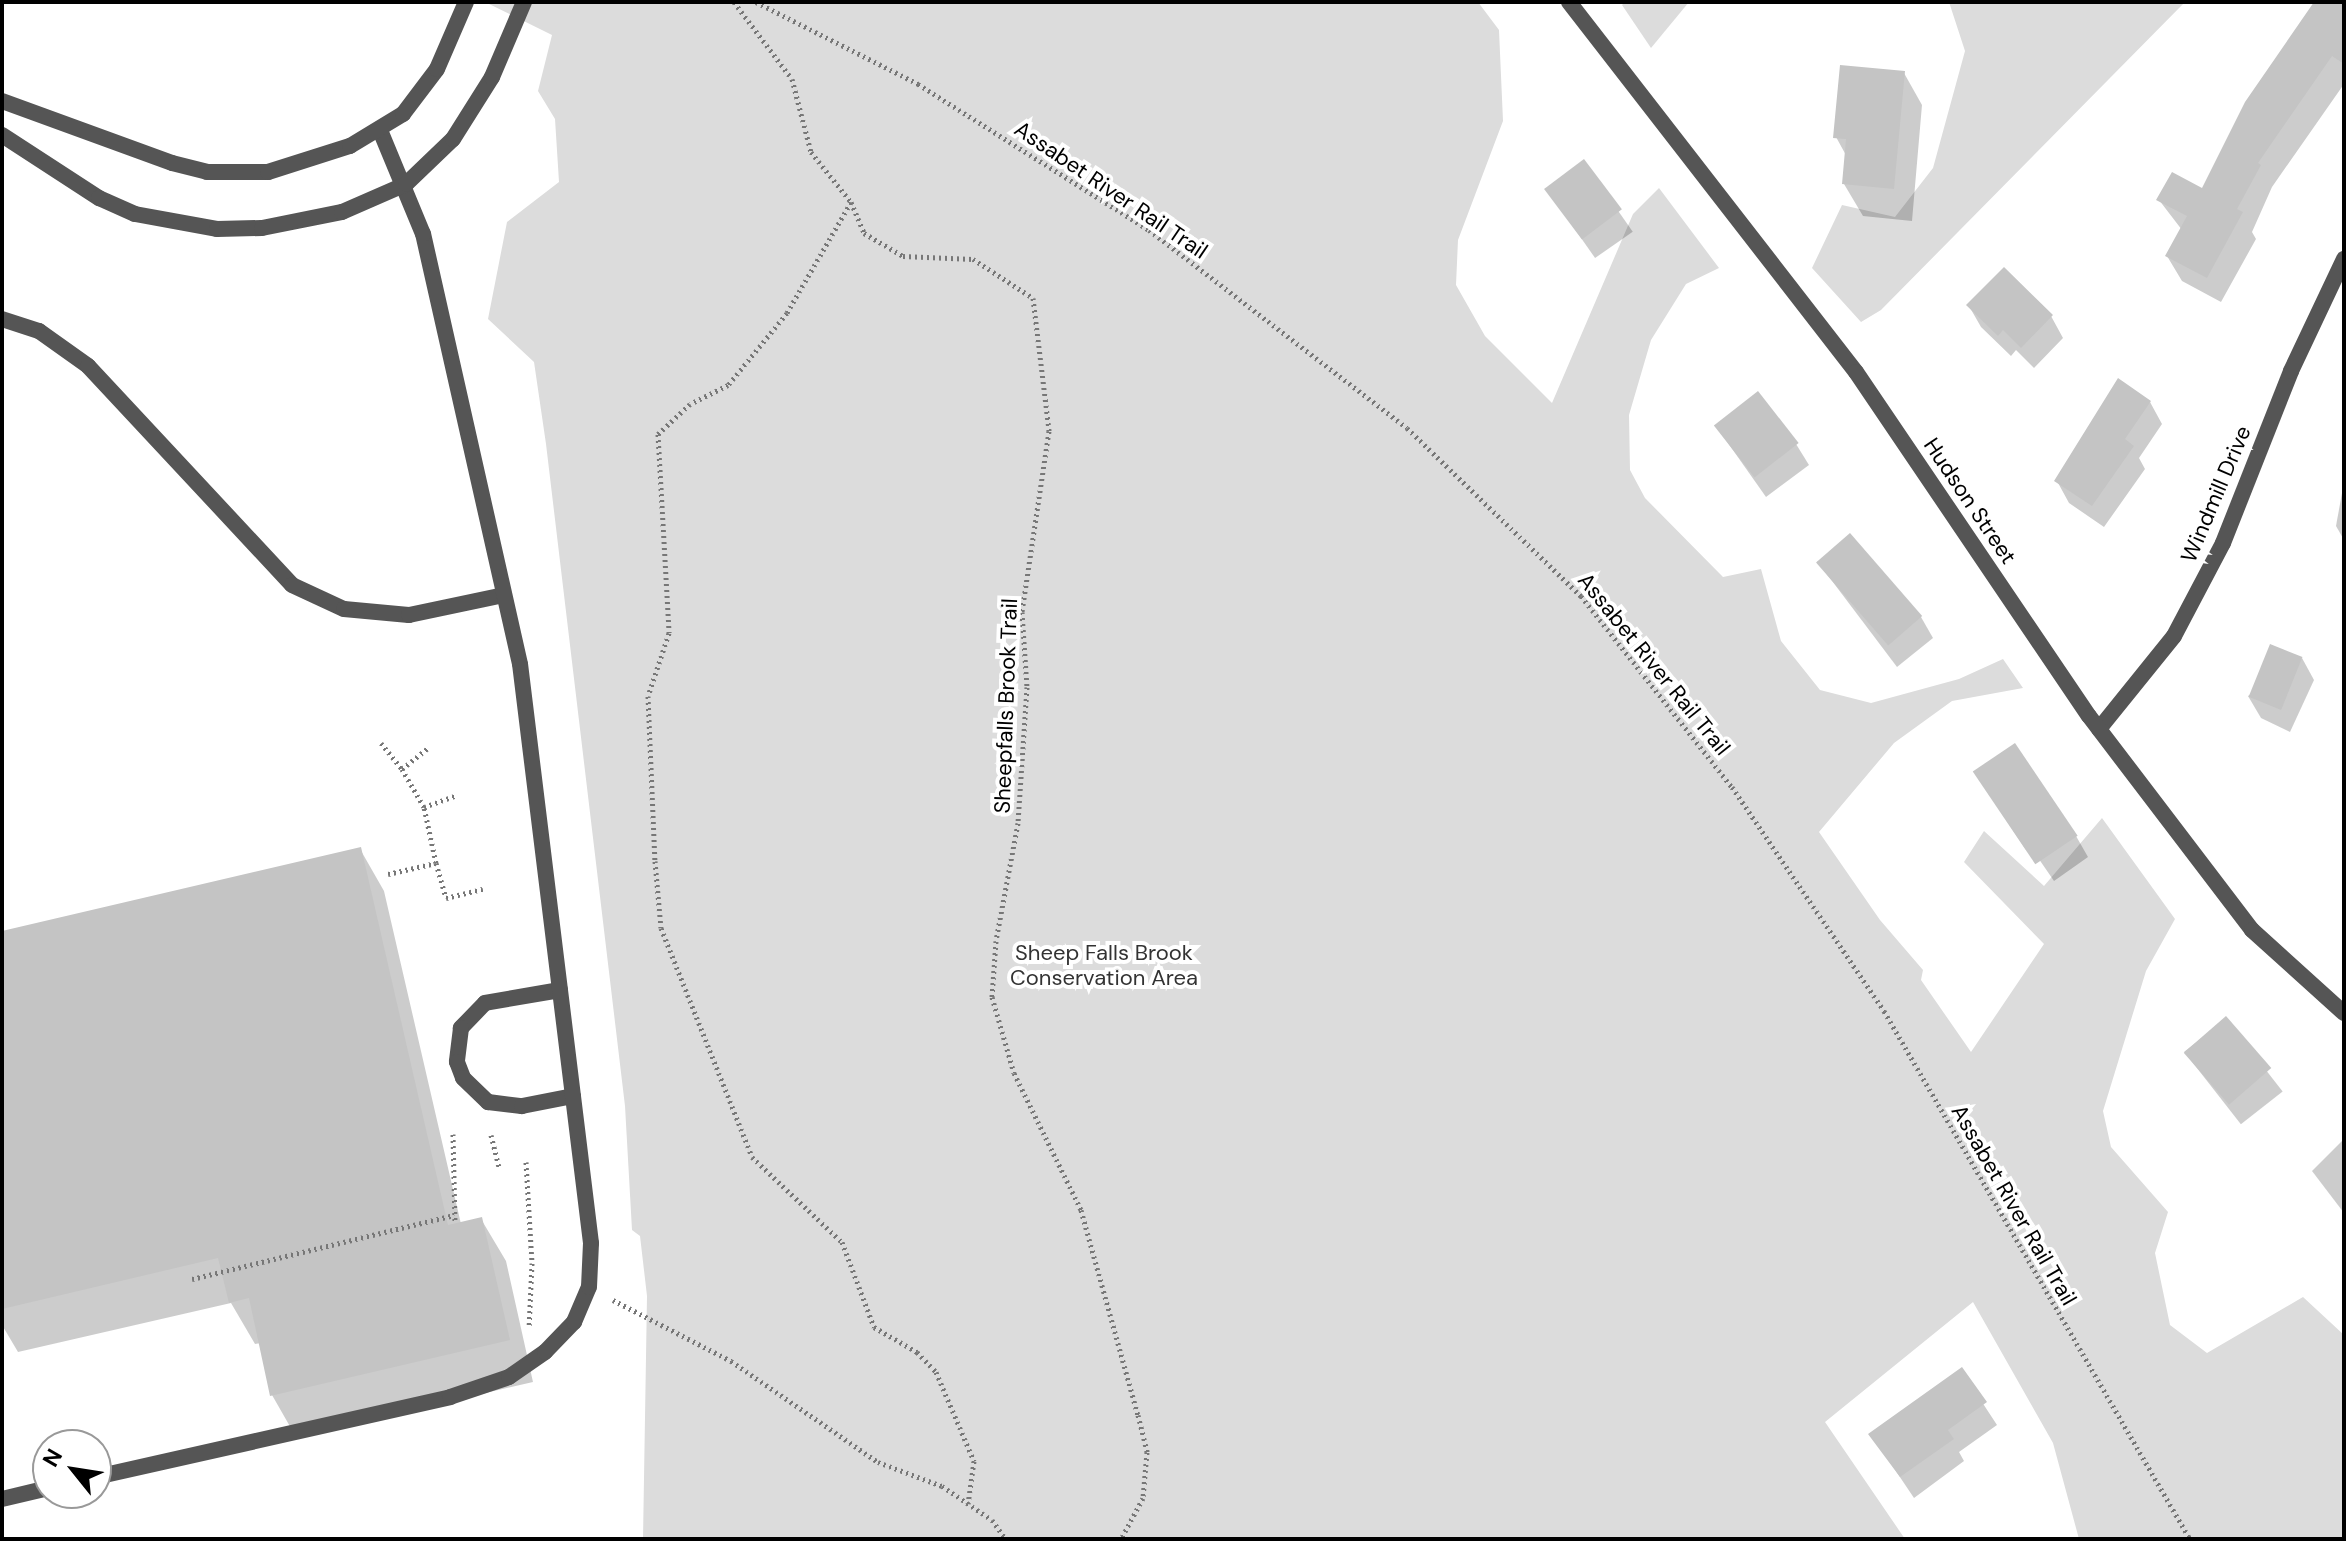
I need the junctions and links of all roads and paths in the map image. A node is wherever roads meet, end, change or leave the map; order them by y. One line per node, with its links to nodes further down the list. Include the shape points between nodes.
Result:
1 (466, 2): 7 (street, via 437,69 403,114)
2 (524, 2): 9 (street, via 471,114 433,162)
3 (734, 2): 10 (path, Sheepfalls Brook Trail, via 792,79 811,152)
4 (756, 2): 39 (path, Assabet River Rail Trail, via 918,84 1149,230 1407,428 1581,596 1732,787 1884,1011)
5 (1569, 2): 14 (street, Hudson Street, via 1856,372)
6 (2, 101): 7 (street, via 172,163 238,174 295,165)
7 (380, 130): 9 (street)
8 (2, 135): 9 (street, via 99,198 135,214 217,229 262,228 328,216)
9 (406, 184): 13 (street, via 434,277)
10 (851, 202): 36 (path, via 787,313 728,385 690,404 658,434 669,633 648,696 656,875 661,928 752,1157 842,1242 874,1327 917,1352 936,1372 974,1461); 38 (path, Sheepfalls Brook Trail, via 864,233 903,256 973,259 1033,298 1049,431 1022,612 1027,687 1018,823 996,941 992,997 1014,1073 1081,1210 1147,1452 1143,1498)
11 (2344, 259): 14 (street, Windmill Drive, via 2291,371 2223,543 2174,636)
12 (2, 319): 13 (street, via 39,331 88,366 292,585 344,609 409,615)
13 (504, 595): 23 (street, via 527,710)
14 (2099, 729): 24 (street, Hudson Street, via 2252,930)
15 (381, 743): 17 (path)
16 (429, 747): 17 (path)
17 (402, 769): 19 (path)
18 (457, 795): 19 (path)
19 (424, 807): 20 (path)
20 (436, 863): 21 (path); 22 (path, via 446,898)
21 (388, 874)
22 (483, 889)
23 (560, 990): 25 (street); 25 (street, via 485,1003 461,1028 457,1062 468,1085 488,1102 522,1106)
24 (2344, 1013)
25 (573, 1096): 31 (street, via 591,1243)
26 (453, 1134): 30 (path, via 455,1218)
27 (491, 1135): 29 (path)
28 (526, 1162): 32 (path, via 532,1263)
29 (499, 1168)
30 (192, 1279)
31 (589, 1287): 33 (street, via 574,1322 545,1352 509,1377 450,1397); 36 (path, via 731,1361 878,1462 942,1486)
32 (528, 1343)
33 (112, 1473)
34 (32, 1492): 35 (street)
35 (2, 1499)
36 (968, 1504): 37 (path)
37 (1006, 1539)
38 (1121, 1539)
39 (2190, 1539)

